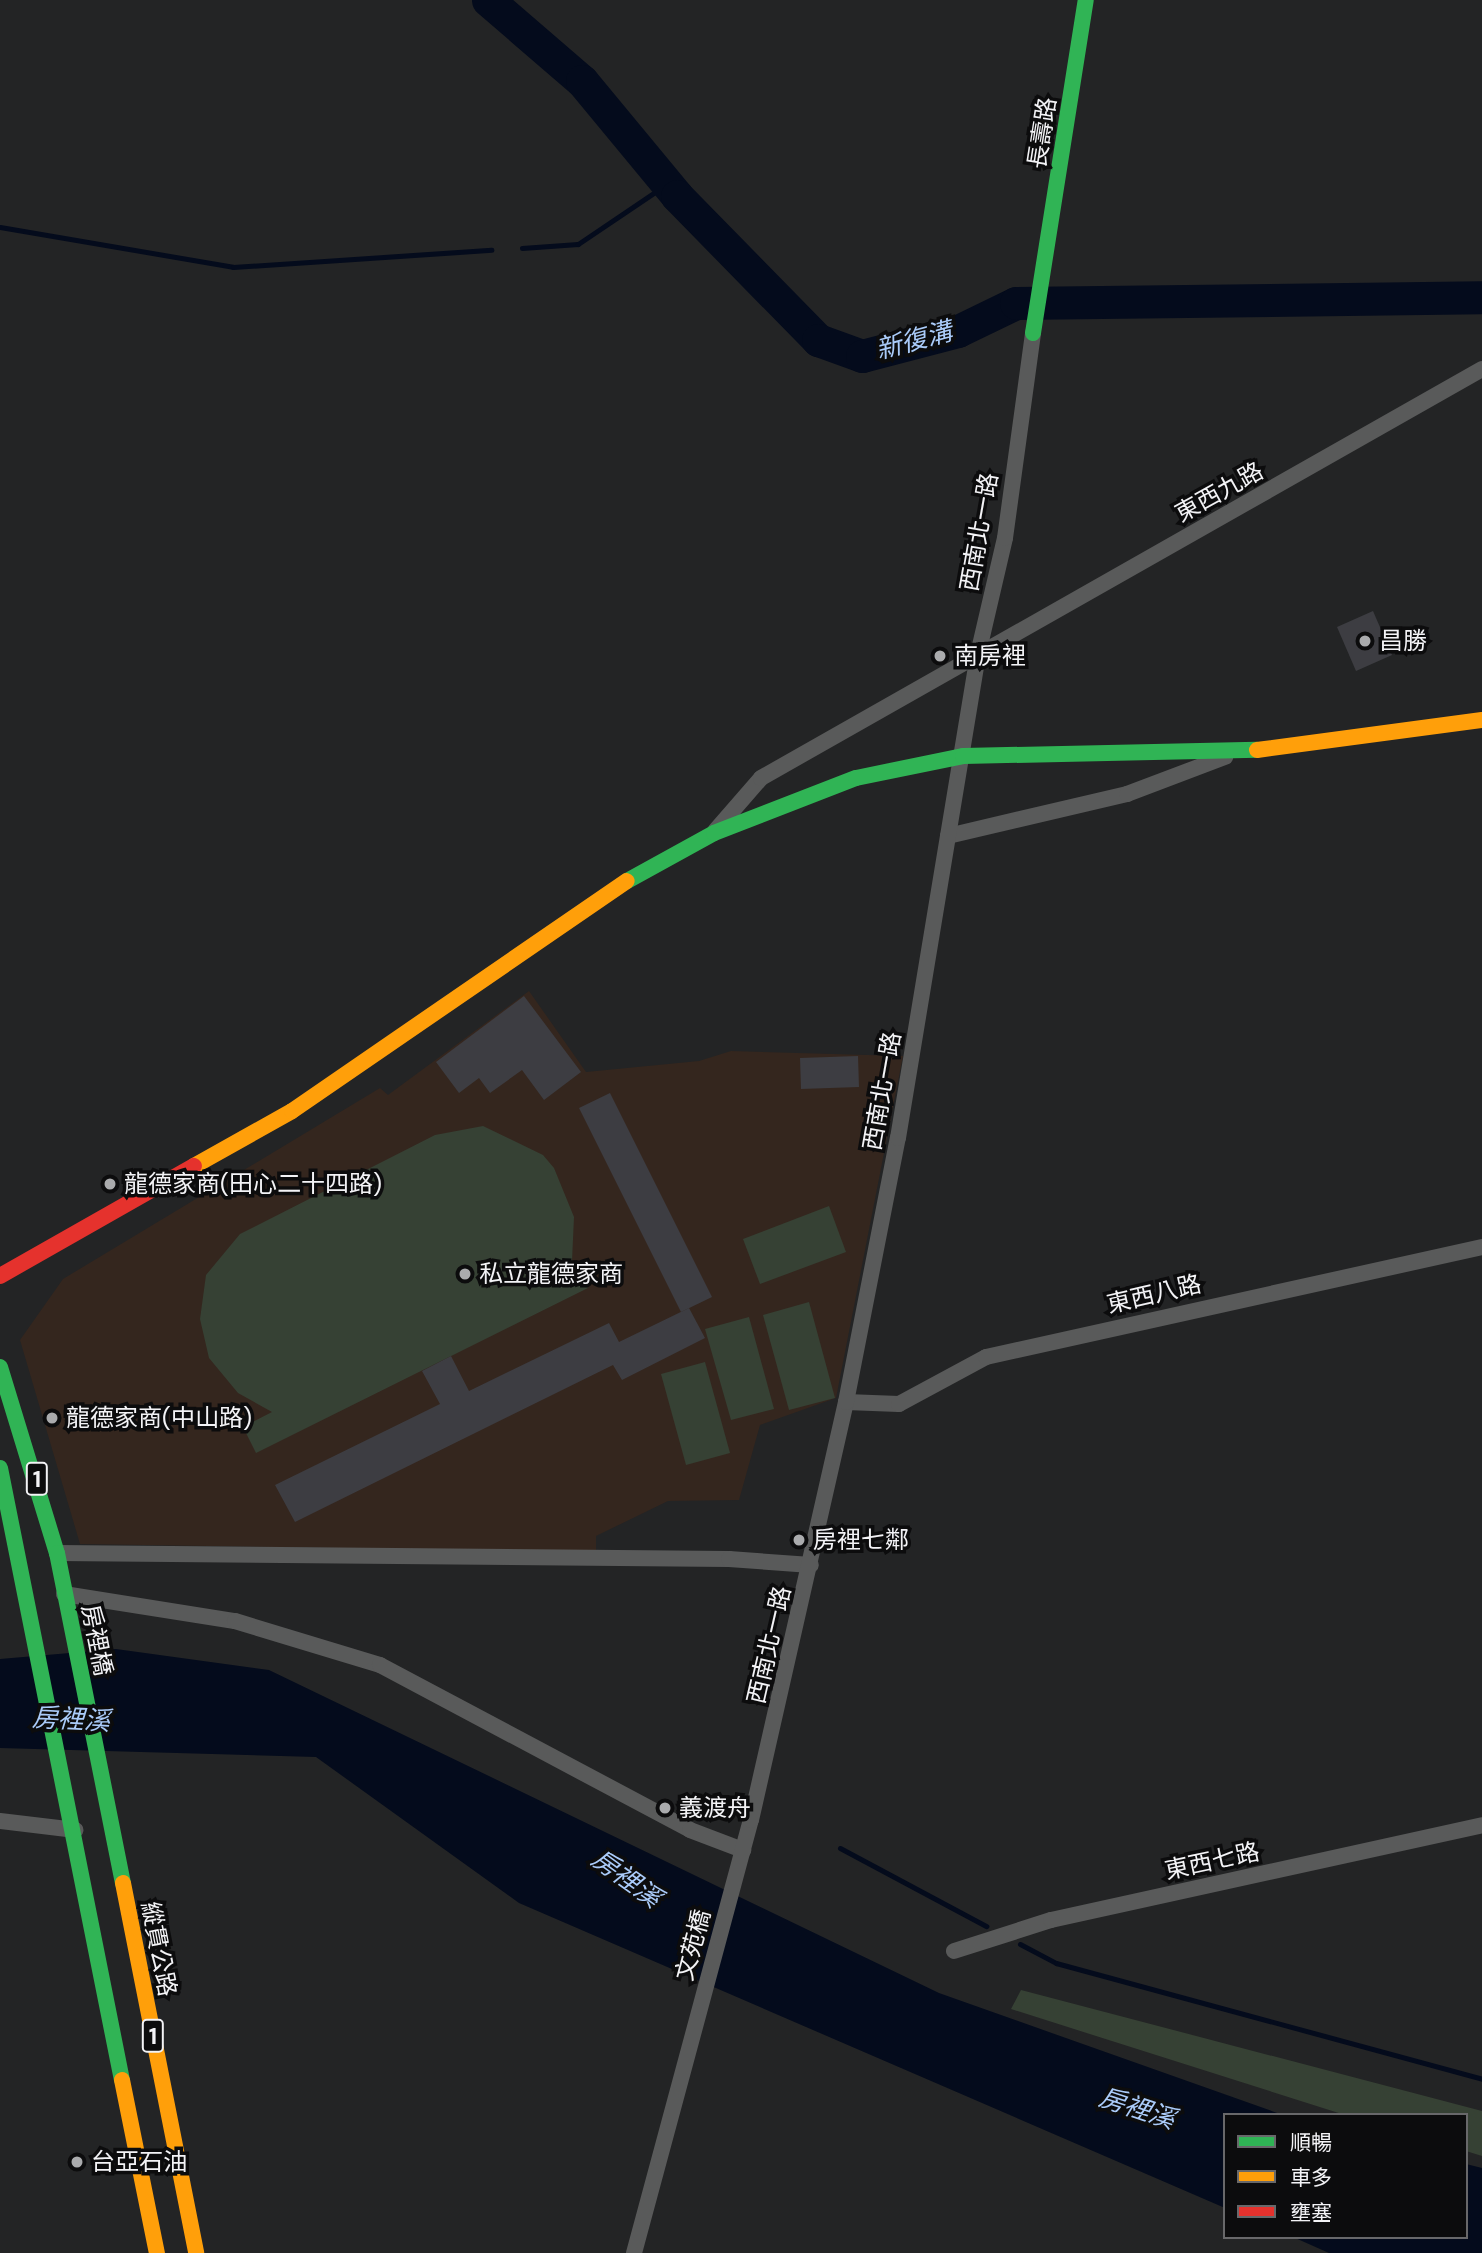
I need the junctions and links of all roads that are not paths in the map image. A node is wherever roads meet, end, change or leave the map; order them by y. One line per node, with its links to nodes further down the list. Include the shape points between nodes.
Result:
1 (1086, 0): 2 (main road, 長壽路)
2 (1033, 333): 4 (street, 西南北一路, via 1005,538)
3 (1482, 369): 4 (street, 東西九路)
4 (978, 654): 7 (street, 西南北一路); 8 (street, 東西九路, via 761,778)
5 (1482, 720): 6 (main road)
6 (1238, 753): 7 (main road); 9 (street, via 1127,794)
7 (963, 755): 8 (main road, via 856,778); 9 (street, 西南北一路)
8 (714, 833): 11 (main road, via 631,878 292,1111)
9 (948, 836): 13 (street, 西南北一路)
10 (1482, 1247): 13 (street, 東西八路, via 985,1357 899,1404)
11 (0, 1276)
12 (0, 1367): 15 (main road, 1)
13 (846, 1402): 16 (street, 西南北一路)
14 (0, 1468): 21 (main road, 1)
15 (57, 1553): 16 (street, via 729,1559); 17 (main road, 1)
16 (811, 1565): 22 (street, 西南北一路)
17 (64, 1594): 18 (main road, 房裡橋 / 1); 22 (street, via 235,1621 380,1665 690,1830)
18 (110, 1819): 25 (main road, 縱貫公路 / 1)
19 (0, 1821): 21 (street)
20 (1482, 1825): 23 (street, 東西七路, via 1051,1920)
21 (75, 1830): 24 (main road, 1)
22 (743, 1850): 26 (street, 文苑橋)
23 (954, 1951)
24 (157, 2253)
25 (196, 2253)
26 (634, 2253)

